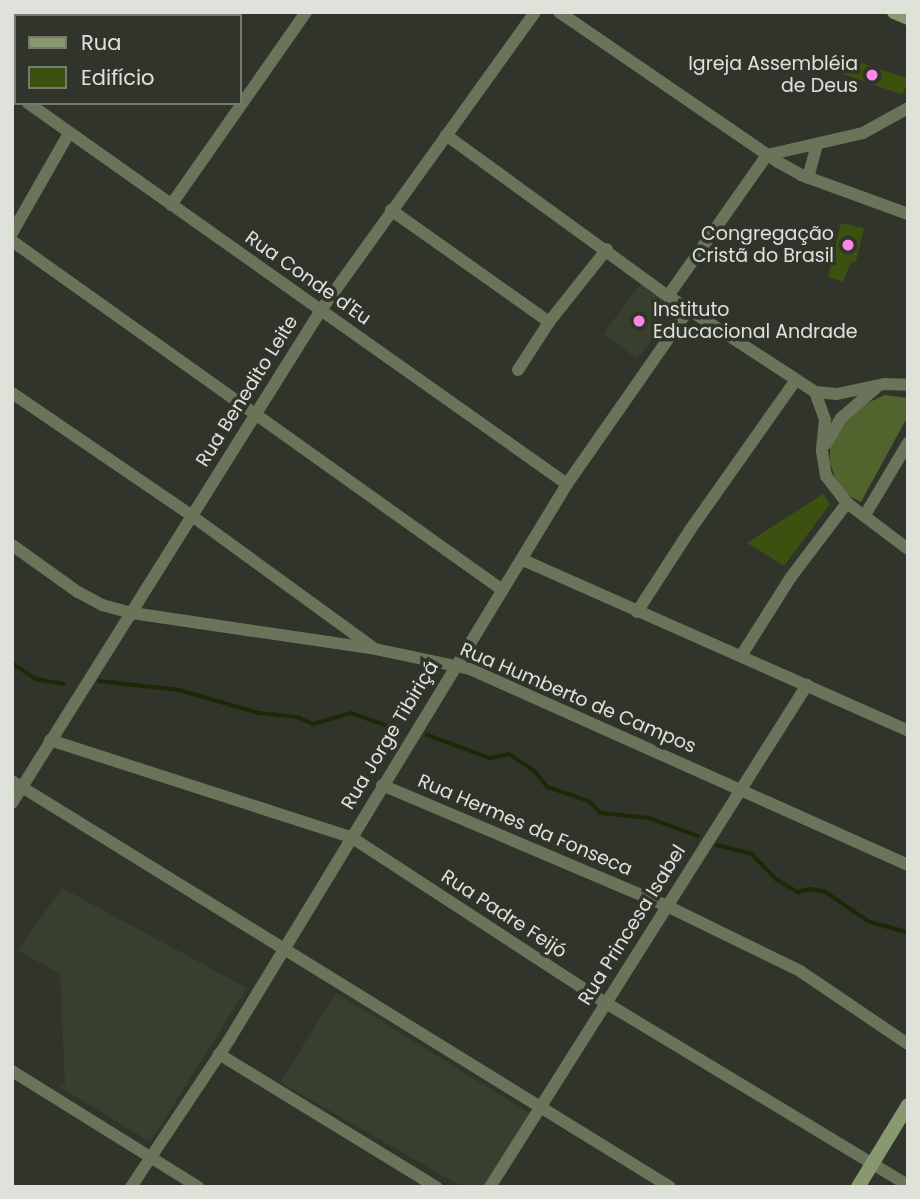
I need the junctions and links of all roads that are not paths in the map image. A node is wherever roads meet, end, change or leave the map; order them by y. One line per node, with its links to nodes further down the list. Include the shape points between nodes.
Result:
1 (306, 12): 6 (street)
2 (535, 12): 13 (street, Rua Benedito Leite)
3 (559, 12): 15 (street)
4 (894, 12): 5 (main road)
5 (908, 18)
6 (242, 103)
7 (31, 105): 12 (street, Rua Conde d'Eu)
8 (228, 105): 11 (street)
9 (240, 105): 11 (street)
10 (908, 108): 14 (street, via 863,133)
11 (236, 111): 17 (street)
12 (69, 132): 17 (street, Rua Conde d'Eu); 20 (street)
13 (446, 135): 18 (street, Rua Benedito Leite); 22 (street)
14 (817, 145): 15 (street); 16 (street)
15 (767, 155): 16 (street); 23 (street)
16 (808, 178): 19 (street)
17 (170, 205): 25 (street, Rua Conde d'Eu)
18 (391, 210): 25 (street, Rua Benedito Leite); 26 (street)
19 (908, 214)
20 (12, 233)
21 (12, 242): 33 (street)
22 (607, 249): 23 (street); 26 (street)
23 (668, 296): 24 (street)
24 (690, 308): 28 (street); 36 (street, Rua Jorge Tibiriçá)
25 (321, 310): 33 (street, Rua Benedito Leite); 36 (street, Rua Conde d'Eu)
26 (550, 322): 27 (street)
27 (518, 370)
28 (796, 380): 31 (street); 44 (street)
29 (878, 385): 30 (street); 31 (street, via 837,394); 35 (street, via 841,418)
30 (908, 385)
31 (815, 392): 35 (street, via 825,420)
32 (12, 394): 38 (street)
33 (256, 414): 38 (street, Rua Benedito Leite); 43 (street)
34 (908, 443): 39 (street)
35 (822, 451): 37 (street, via 826,476)
36 (567, 484): 42 (street, Rua Jorge Tibiriçá)
37 (847, 503): 39 (street); 47 (street)
38 (191, 516): 45 (street, Rua Benedito Leite); 46 (street)
39 (865, 516): 41 (street)
40 (12, 545): 45 (street, Rua Humberto de Campos, via 92,600)
41 (908, 549)
42 (523, 560): 43 (street, Rua Jorge Tibiriçá); 44 (street)
43 (501, 589): 48 (street, Rua Jorge Tibiriçá)
44 (637, 612): 47 (street)
45 (132, 613): 46 (street, Rua Humberto de Campos); 51 (street, Rua Benedito Leite)
46 (375, 649): 48 (street, Rua Humberto de Campos)
47 (741, 656): 49 (street)
48 (455, 665): 53 (street, Rua Jorge Tibiriçá); 54 (street, Rua Humberto de Campos)
49 (807, 685): 50 (street); 54 (street, Rua Princesa Isabel)
50 (908, 732)
51 (50, 740): 52 (street, Rua Benedito Leite); 56 (street, Rua Padre Feijó)
52 (17, 784): 55 (street, Rua Benedito Leite); 59 (street)
53 (382, 785): 56 (street, Rua Jorge Tibiriçá); 58 (street, Rua Hermes da Fonseca)
54 (740, 788): 57 (street, Rua Humberto de Campos); 58 (street, Rua Princesa Isabel)
55 (12, 803)
56 (351, 837): 59 (street, Rua Jorge Tibiriçá); 60 (street, Rua Padre Feijó)
57 (908, 865)
58 (667, 906): 60 (street, Rua Princesa Isabel); 61 (street, Rua Hermes da Fonseca, via 800,971)
59 (283, 948): 62 (street, Rua Jorge Tibiriçá); 65 (street)
60 (606, 1003): 65 (street, Rua Princesa Isabel); 67 (street, Rua Padre Feijó)
61 (908, 1044)
62 (219, 1054): 66 (street, Rua Jorge Tibiriçá); 71 (street)
63 (12, 1071): 66 (street)
64 (908, 1105): 67 (main road)
65 (540, 1108): 72 (street, Rua Princesa Isabel); 73 (street)
66 (150, 1157): 69 (street, Rua Jorge Tibiriçá); 70 (street)
67 (873, 1164): 68 (street, Rua Padre Feijó); 74 (main road)
68 (908, 1185)
69 (131, 1187)
70 (198, 1187)
71 (436, 1187)
72 (490, 1187)
73 (670, 1187)
74 (858, 1187)

